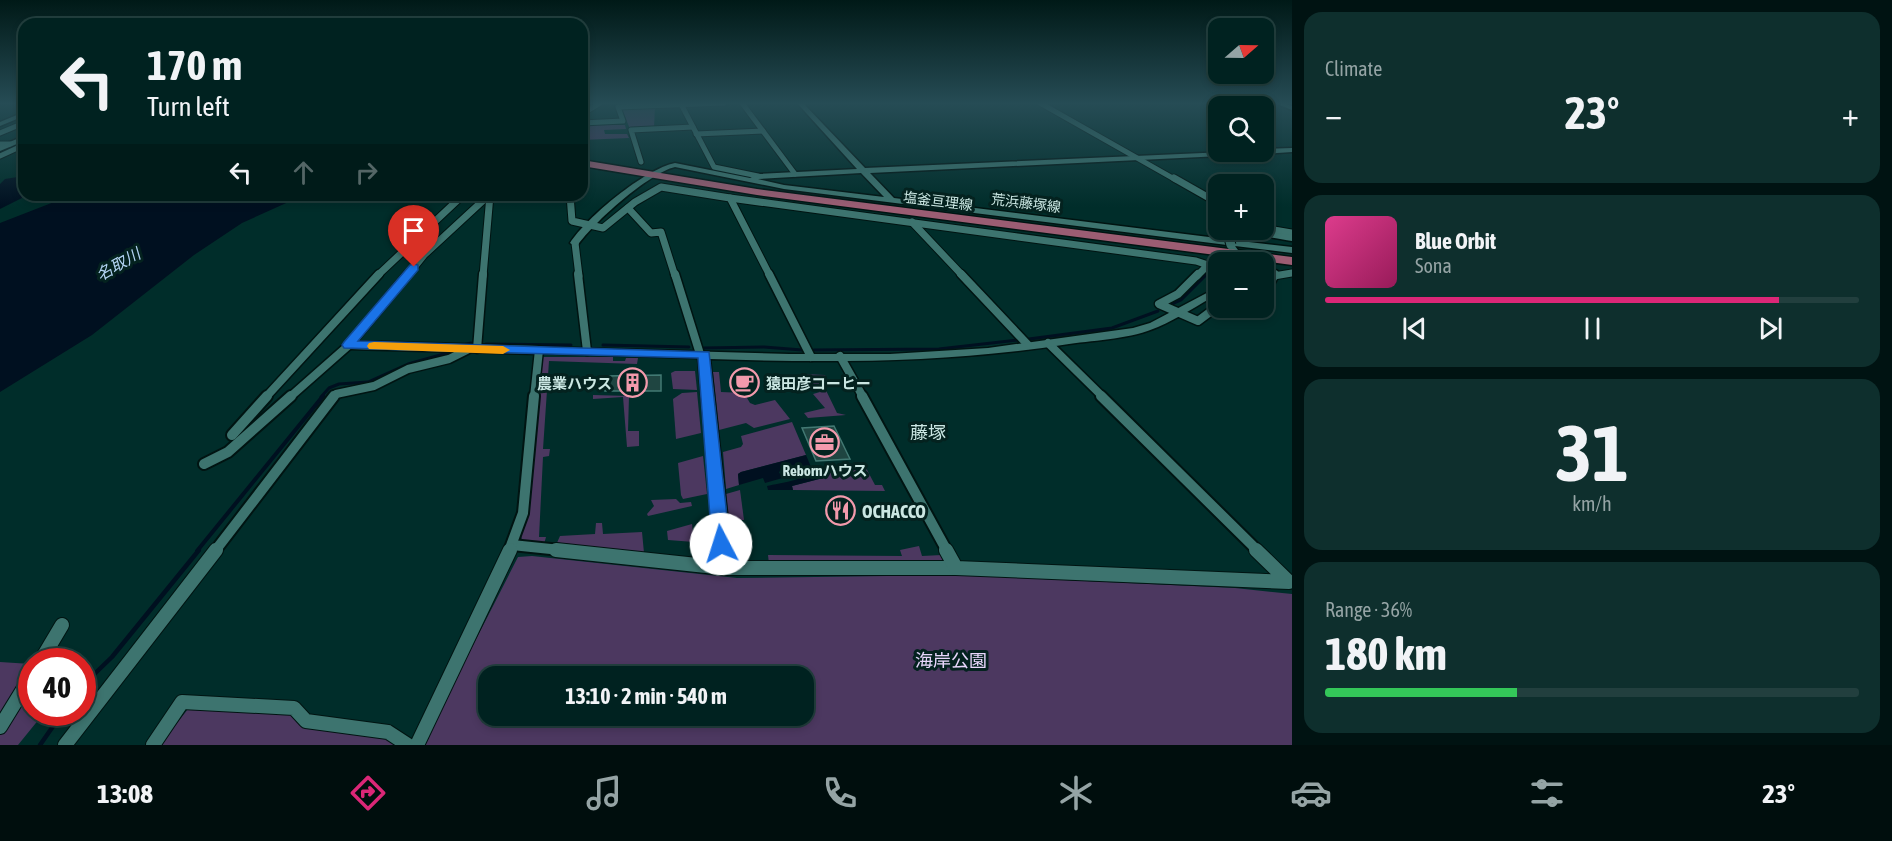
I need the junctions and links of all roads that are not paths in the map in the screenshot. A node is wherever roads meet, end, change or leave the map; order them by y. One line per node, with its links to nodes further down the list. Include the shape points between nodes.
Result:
1 (633, 138): 16 (street)
2 (698, 138): 21 (street, via 714,167 749,173)
3 (768, 138): 19 (street)
4 (833, 138): 18 (street)
5 (1102, 138): 15 (street)
6 (18, 141): 8 (street)
7 (0, 144): 8 (street)
8 (10, 144): 10 (street)
9 (18, 148): 14 (street)
10 (0, 149)
11 (1292, 150): 12 (street)
12 (1274, 151)
13 (1208, 154): 15 (street)
14 (0, 156)
15 (1137, 157): 18 (street); 22 (street)
16 (641, 162)
17 (588, 164): 20 (main road, 塩釜亘理線)
18 (863, 170): 19 (street); 24 (street)
19 (795, 174): 21 (street)
20 (654, 175): 21 (street, 荒浜藤塚線, via 675,165); 31 (street, 荒浜藤塚線); 36 (main road, 塩釜亘理線, via 757,192)
21 (755, 179): 24 (street, 荒浜藤塚線)
22 (1208, 197)
23 (730, 198): 29 (street, via 664,187); 30 (street); 52 (street)
24 (891, 200): 37 (street, 荒浜藤塚線)
25 (456, 201): 53 (street, via 351,303)
26 (483, 201): 45 (street, via 424,255)
27 (489, 201): 47 (street)
28 (570, 201): 31 (street, via 572,220)
29 (628, 208): 31 (street, via 603,228); 50 (street, via 651,233 661,232)
30 (912, 222): 42 (street, via 1205,264 1178,294 1159,304); 46 (street)
31 (589, 225): 35 (street, 荒浜藤塚線)
32 (1274, 230): 33 (street)
33 (1292, 233)
34 (1292, 238): 36 (street, via 1241,233)
35 (575, 243): 49 (street)
36 (1235, 250): 38 (main road, 塩釜亘理線)
37 (1292, 250)
38 (1292, 261)
39 (1292, 273): 40 (street)
40 (1274, 276)
41 (1208, 295): 42 (street)
42 (1177, 312): 43 (street, via 1198,321); 44 (street, via 1134,331)
43 (1208, 314)
44 (1048, 342): 46 (street); 58 (street)
45 (349, 345): 47 (street); 54 (street, via 228,452)
46 (1028, 345): 51 (street, via 947,355)
47 (473, 349): 48 (street); 63 (street, via 408,369 374,386 336,394)
48 (539, 350): 49 (street); 55 (street, via 523,513)
49 (587, 351): 50 (street)
50 (702, 354): 52 (street); 57 (street)
51 (840, 356): 52 (street); 56 (street)
52 (811, 357)
53 (232, 435)
54 (204, 465)
55 (512, 545): 57 (street); 66 (street)
56 (956, 567): 57 (street); 58 (street)
57 (725, 568)
58 (1290, 582)
59 (62, 625): 60 (street)
60 (48, 648)
61 (18, 698): 62 (street)
62 (0, 727)
63 (65, 745)
64 (153, 745): 65 (street, via 183,702 294,708 306,721 388,732)
65 (408, 745)
66 (417, 745)

